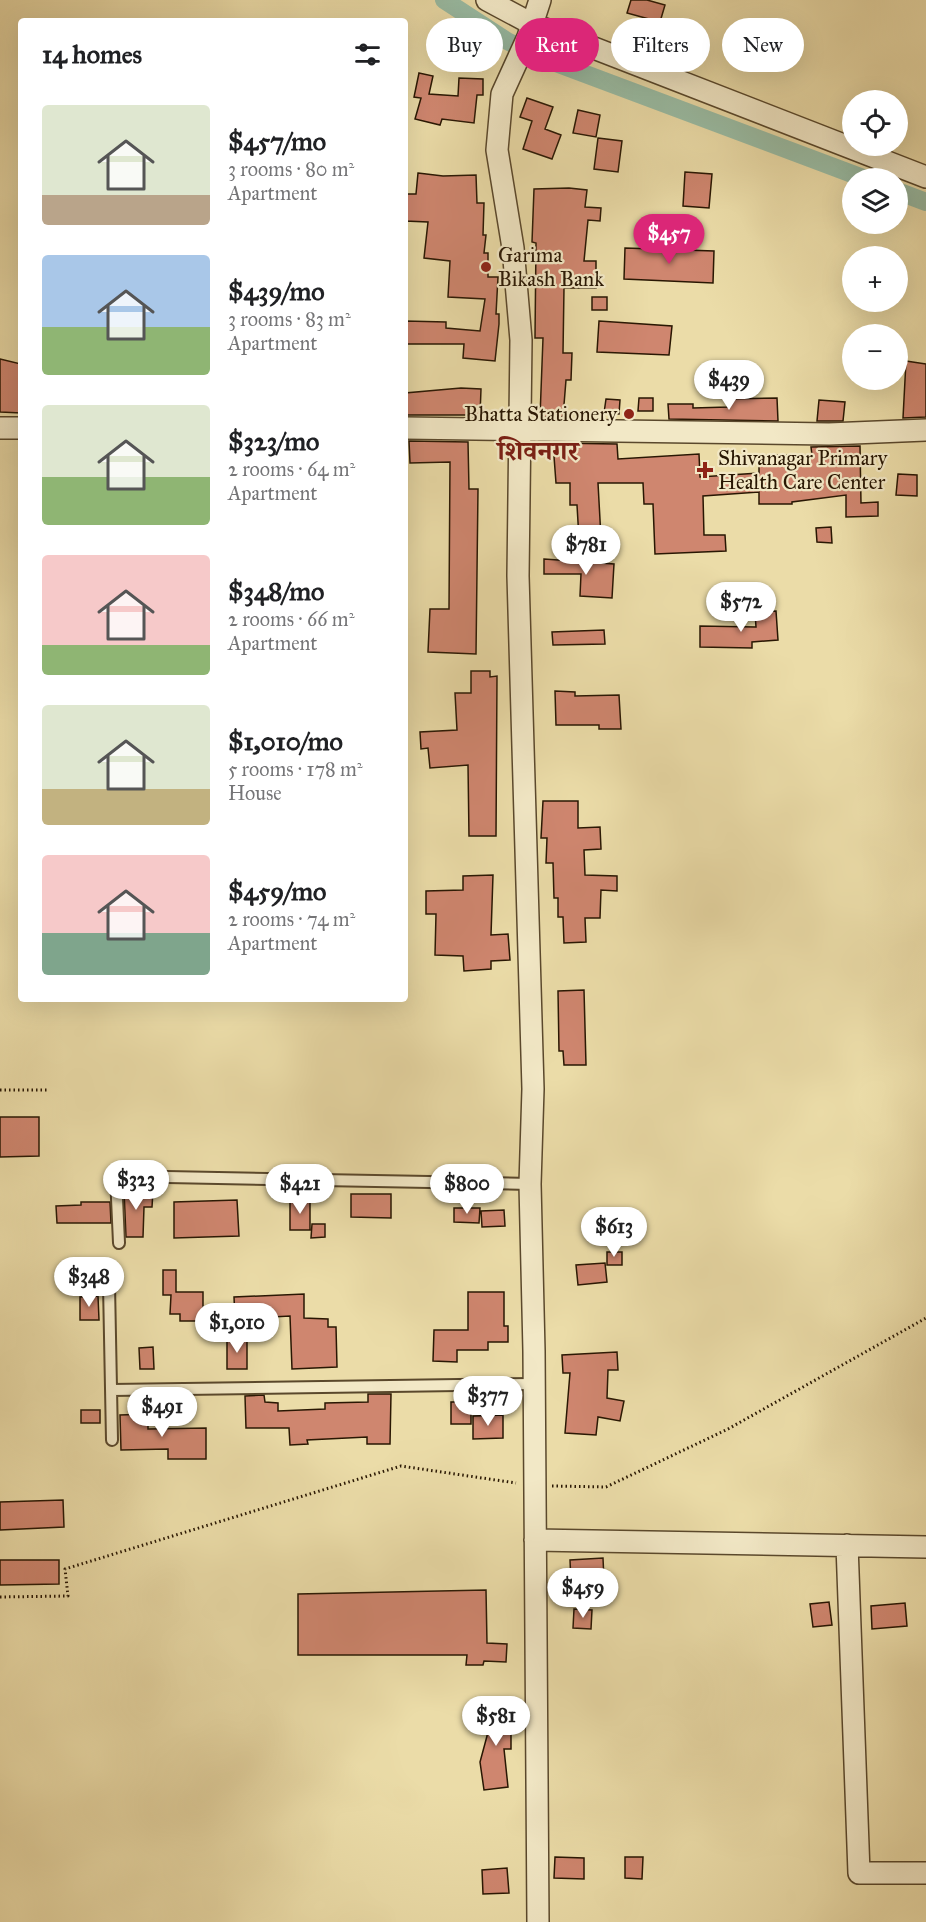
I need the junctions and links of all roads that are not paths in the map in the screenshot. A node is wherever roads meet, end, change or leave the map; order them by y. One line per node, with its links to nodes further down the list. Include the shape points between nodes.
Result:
1 (487, 0): 4 (street)
2 (540, 0): 3 (street)
3 (534, 18)
4 (515, 20)
5 (599, 56): 7 (street)
6 (515, 63): 11 (street, via 502,94 497,150 513,248 521,340)
7 (926, 177)
8 (0, 428): 9 (street)
9 (18, 428)
10 (408, 428): 11 (street)
11 (520, 428): 12 (street, via 829,434); 13 (street, via 518,576 533,1089)
12 (926, 430)
13 (530, 1184): 14 (lane, via 116,1176); 16 (street)
14 (119, 1243)
15 (109, 1285): 17 (lane)
16 (534, 1384): 17 (lane); 19 (street)
17 (111, 1390): 18 (lane)
18 (112, 1440)
19 (535, 1540): 20 (street); 23 (street)
20 (847, 1545): 21 (street); 22 (street, via 859,1873)
21 (926, 1546)
22 (926, 1873)
23 (538, 1922)

